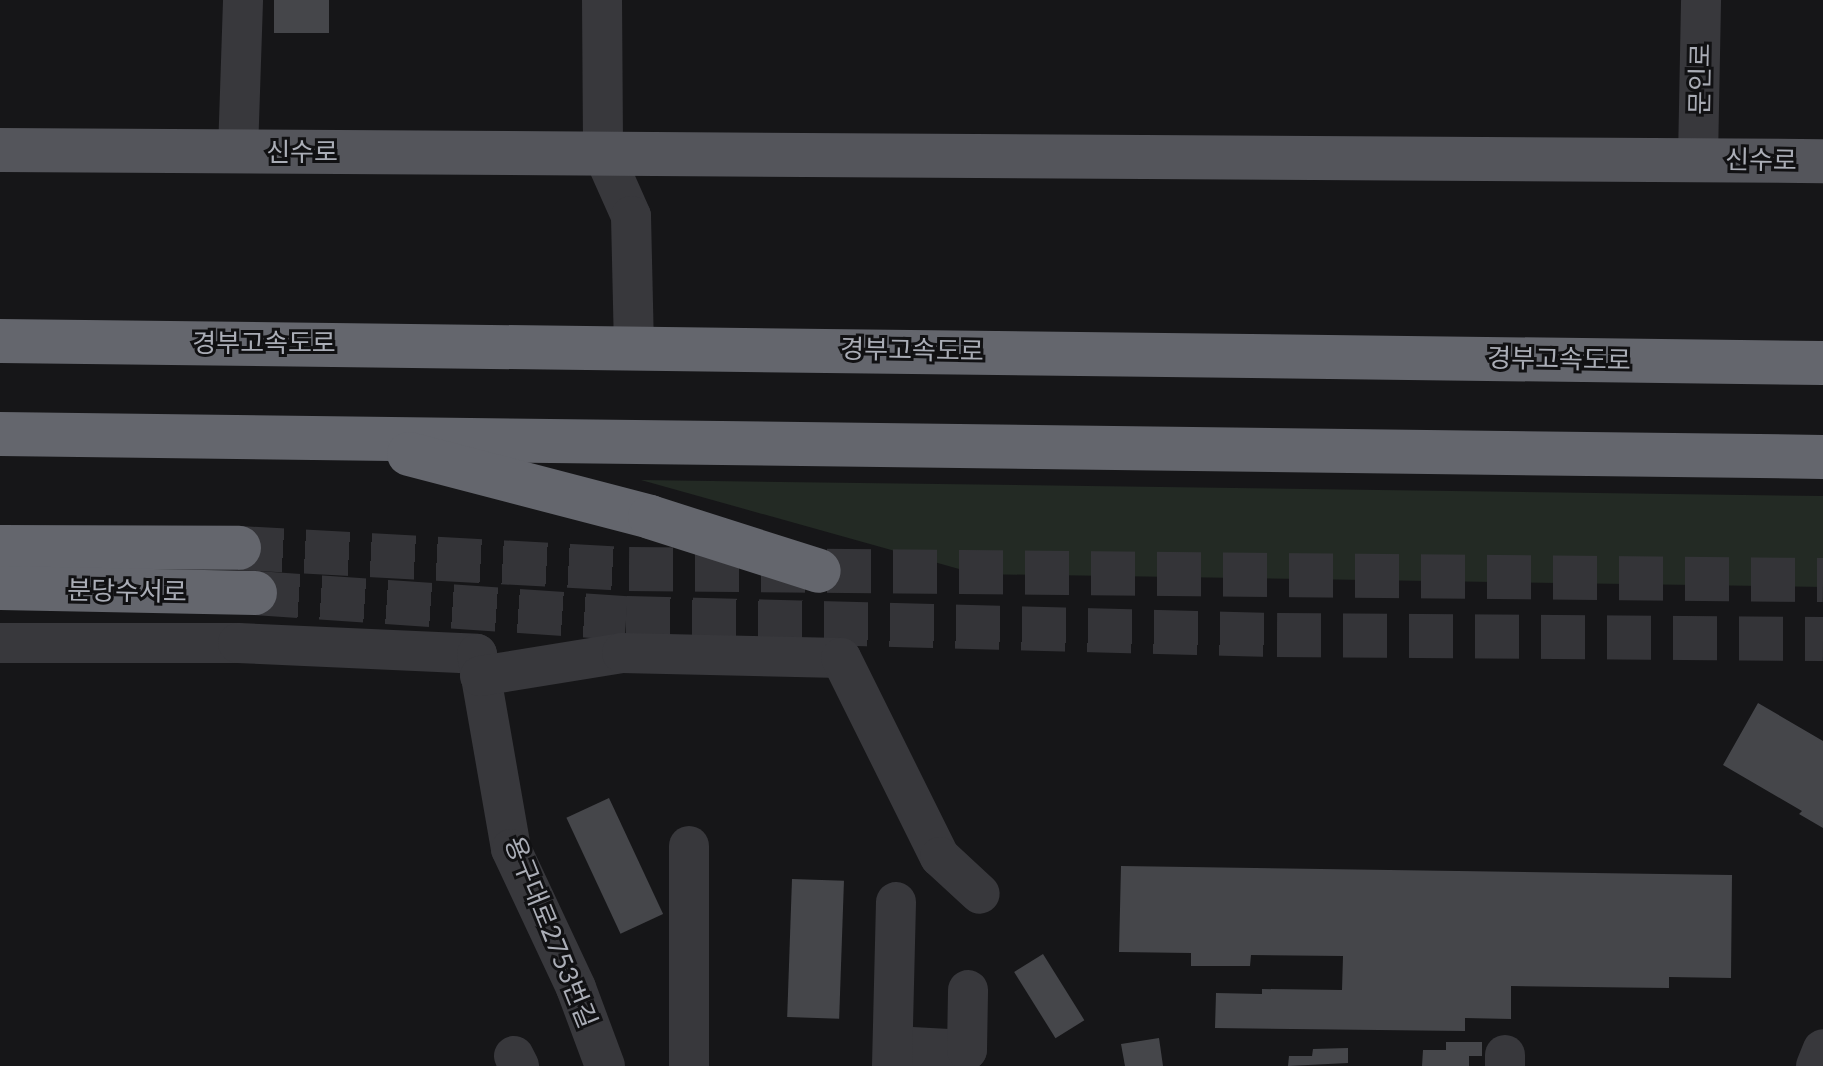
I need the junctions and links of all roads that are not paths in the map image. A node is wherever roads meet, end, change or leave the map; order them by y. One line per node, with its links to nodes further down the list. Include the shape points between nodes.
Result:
1 (243, 0): 5 (street)
2 (602, 0): 6 (street)
3 (1701, 0): 7 (street, 문인로)
4 (0, 150): 5 (main road, 신수로)
5 (238, 152): 6 (main road, 신수로)
6 (603, 153): 7 (main road, 신수로); 10 (street, via 631,216)
7 (1698, 159): 8 (main road, 신수로)
8 (1823, 161)
9 (0, 341): 10 (highway, 경부고속도로)
10 (634, 346): 11 (highway, 경부고속도로)
11 (1823, 363)
12 (0, 434): 13 (highway)
13 (345, 437): 14 (highway); 17 (highway, via 650,517)
14 (1823, 457)
15 (0, 547): 16 (highway, 분당수서로)
16 (239, 548)
17 (819, 571)
18 (0, 588): 19 (highway, 분당수서로)
19 (255, 593)
20 (0, 643): 21 (street, via 238,643)
21 (478, 665): 23 (street, via 622,653 841,658 940,857); 28 (street, 용구대로2753번길, via 511,849 576,988)
22 (689, 846): 29 (street)
23 (980, 894)
24 (896, 902): 27 (street)
25 (968, 990): 27 (street, via 967,1050)
26 (1823, 1049): 30 (street)
27 (892, 1056)
28 (605, 1066)
29 (689, 1066)
30 (1816, 1066)

